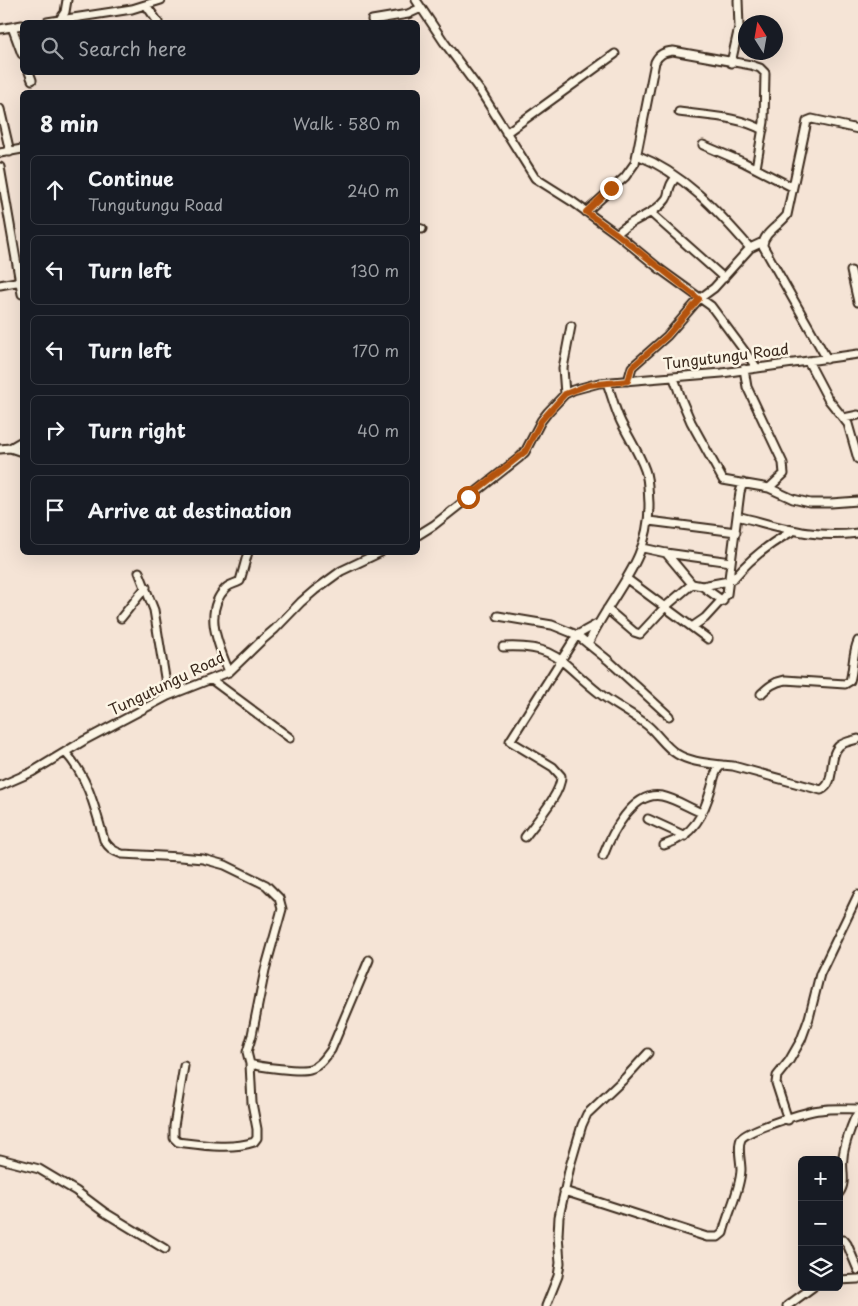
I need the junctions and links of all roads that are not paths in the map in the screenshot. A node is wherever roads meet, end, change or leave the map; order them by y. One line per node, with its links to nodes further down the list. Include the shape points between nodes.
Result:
1 (67, 0): 7 (street)
2 (161, 0): 5 (street)
3 (416, 0): 6 (street)
4 (738, 0): 16 (street, via 738,27)
5 (146, 5): 8 (street); 9 (street)
6 (421, 8): 10 (street, via 408,14); 21 (street)
7 (61, 20)
8 (65, 20)
9 (157, 20)
10 (372, 20)
11 (20, 25): 12 (street)
12 (12, 27): 13 (street); 14 (street)
13 (0, 29)
14 (20, 49)
15 (615, 54): 21 (street)
16 (731, 63): 20 (street, via 760,68 765,73); 26 (street, via 673,51 658,56)
17 (0, 109): 24 (street)
18 (679, 112): 20 (street, via 748,123)
19 (858, 129): 30 (street, via 809,119)
20 (763, 130): 28 (street)
21 (506, 133): 31 (street, via 535,178)
22 (702, 145): 28 (street)
23 (20, 150): 24 (street)
24 (10, 152): 25 (street)
25 (0, 154)
26 (637, 155): 29 (street); 31 (street, via 632,170)
27 (0, 167): 37 (street)
28 (756, 168): 30 (street)
29 (676, 177): 32 (street, via 666,199); 35 (street, via 720,215)
30 (792, 187): 34 (street, via 786,215)
31 (586, 212): 33 (street)
32 (651, 212): 33 (street, via 629,223); 38 (street)
33 (617, 234): 41 (street)
34 (762, 242): 35 (street); 45 (street)
35 (750, 248): 38 (street)
36 (851, 271): 42 (street)
37 (20, 276)
38 (724, 278): 41 (street)
39 (20, 281): 40 (street)
40 (0, 285)
41 (699, 299): 47 (street, via 711,306); 50 (street, via 667,336 632,367)
42 (858, 302)
43 (571, 326): 52 (street, via 563,368)
44 (858, 354): 45 (street, Tungutungu Road)
45 (827, 359): 46 (street, Tungutungu Road)
46 (808, 361): 47 (street, Tungutungu Road); 54 (street, via 828,399)
47 (757, 368): 48 (street, Tungutungu Road)
48 (744, 369): 49 (street, Tungutungu Road); 61 (street, via 747,387 783,463 784,474)
49 (674, 378): 50 (street, Tungutungu Road); 60 (street, via 688,415 719,476 727,482)
50 (628, 381): 51 (street, Tungutungu Road)
51 (607, 383): 52 (street, Tungutungu Road, via 588,385); 64 (street, via 645,470)
52 (565, 394): 68 (street, Tungutungu Road, via 541,421 519,458)
53 (858, 415): 54 (street)
54 (844, 418): 59 (street)
55 (20, 442): 57 (street)
56 (0, 448): 57 (street)
57 (10, 448): 58 (street)
58 (20, 451)
59 (858, 460)
60 (743, 483): 61 (street); 63 (street)
61 (769, 488): 62 (street, via 810,503)
62 (858, 501)
63 (737, 516): 65 (street); 66 (street)
64 (649, 521): 66 (street); 69 (street)
65 (793, 531): 67 (street, via 839,535); 76 (street, via 763,550)
66 (736, 532): 73 (street)
67 (858, 533)
68 (420, 534)
69 (643, 548): 70 (street); 75 (street)
70 (666, 553): 73 (street); 77 (street)
71 (247, 555): 93 (street, via 240,581 225,590 214,615 215,634)
72 (374, 555): 93 (street, Tungutungu Road, via 341,571 315,590)
73 (731, 562): 76 (street)
74 (139, 572): 79 (street)
75 (627, 579): 81 (street); 82 (street)
76 (729, 581): 78 (street); 80 (street, via 728,594)
77 (692, 584): 78 (street); 81 (street)
78 (702, 586): 80 (street)
79 (146, 587): 84 (street); 96 (street, via 154,610)
80 (723, 601): 86 (street)
81 (665, 607): 82 (street, via 640,634); 86 (street)
82 (607, 609): 85 (street)
83 (498, 616): 87 (street, via 552,624)
84 (121, 618)
85 (597, 624): 87 (street); 90 (street)
86 (692, 627): 88 (street)
87 (577, 635): 90 (street); 92 (street)
88 (708, 639)
89 (858, 641): 95 (street, via 850,682 785,680)
90 (588, 644): 97 (street)
91 (503, 647): 92 (street, via 544,650)
92 (562, 660): 101 (street, via 599,693 646,725 678,755); 106 (street, via 510,741 553,767 561,776 551,800)
93 (229, 672): 94 (street, Tungutungu Road)
94 (212, 680): 96 (street, Tungutungu Road); 98 (street)
95 (761, 694)
96 (168, 696): 100 (street, Tungutungu Road)
97 (670, 716)
98 (290, 738)
99 (858, 739): 101 (street, via 838,747 830,782 821,790)
100 (65, 752): 102 (street, Tungutungu Road); 112 (street, via 86,783 108,847 129,854 203,859 225,865 266,885 279,898 280,914 247,1052)
101 (722, 765): 103 (street, via 716,772)
102 (0, 786)
103 (702, 813): 105 (street); 108 (street, via 661,796 646,798 625,815)
104 (648, 819): 105 (street)
105 (685, 836): 107 (street)
106 (525, 837)
107 (664, 845)
108 (603, 856)
109 (858, 895): 115 (street, via 820,974 801,1040 777,1076 776,1083)
110 (369, 960): 112 (street, via 331,1050 316,1067 303,1071)
111 (648, 1053): 120 (street, via 587,1114)
112 (250, 1064): 113 (street, via 257,1138 254,1142 235,1146 178,1142 174,1138)
113 (184, 1066)
114 (858, 1111): 115 (street, via 818,1110); 116 (street)
115 (788, 1120): 120 (street, via 750,1132 742,1138 739,1182 723,1232 718,1237 707,1237)
116 (843, 1156)
117 (0, 1159): 122 (street, via 39,1169)
118 (843, 1170): 119 (street)
119 (843, 1185)
120 (564, 1191): 127 (street, via 559,1217 558,1276)
121 (843, 1240): 123 (street)
122 (165, 1249)
123 (858, 1270)
124 (858, 1279): 125 (street)
125 (843, 1280)
126 (807, 1291): 128 (street)
127 (546, 1306)
128 (787, 1306)

